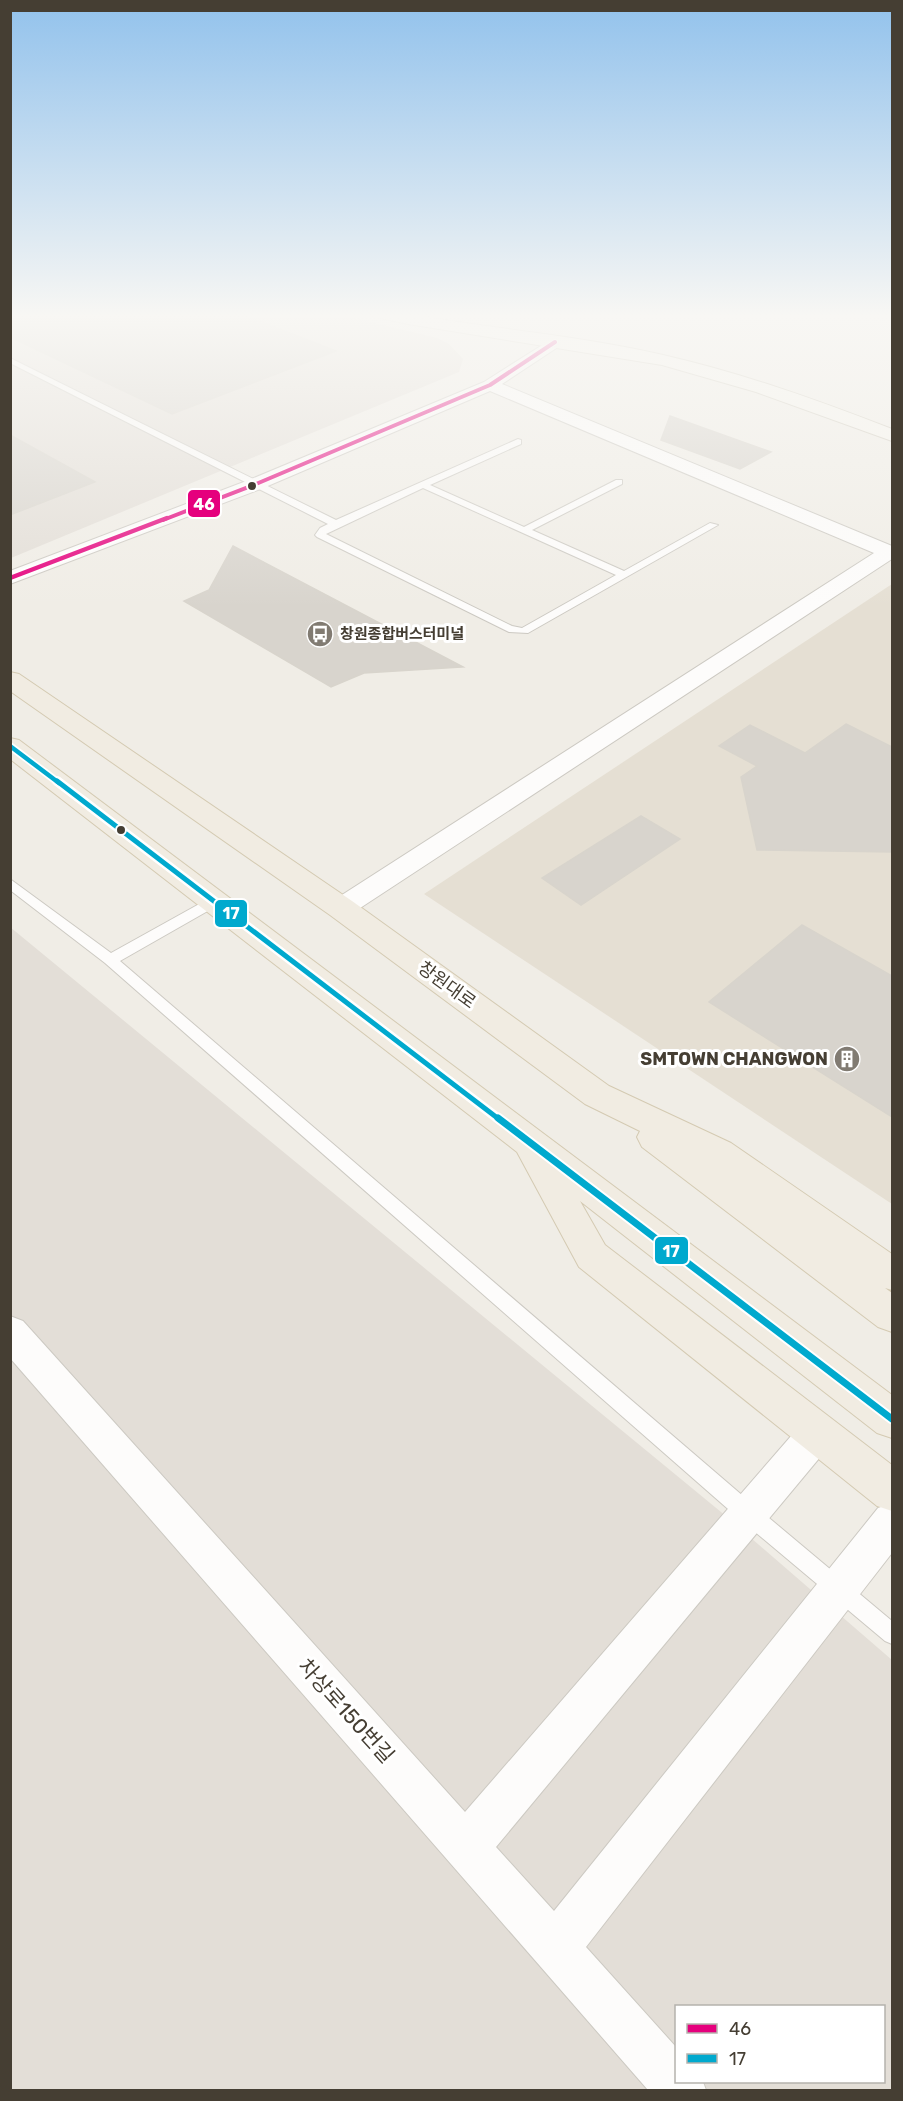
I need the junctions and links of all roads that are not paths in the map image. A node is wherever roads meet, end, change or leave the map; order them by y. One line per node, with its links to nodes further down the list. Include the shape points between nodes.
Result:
1 (111, 411): 8 (lane)
2 (428, 411): 8 (street)
3 (553, 411): 13 (street)
4 (827, 411): 5 (main road)
5 (892, 435)
6 (518, 442): 9 (lane)
7 (619, 482): 12 (lane)
8 (256, 484): 10 (lane); 14 (street)
9 (423, 485): 10 (lane); 12 (lane)
10 (336, 524): 16 (lane, via 320,535 509,629 524,631)
11 (713, 525): 16 (lane)
12 (525, 530): 16 (lane)
13 (891, 552): 22 (street)
14 (56, 560): 15 (street); 17 (street)
15 (10, 567)
16 (624, 575)
17 (13, 587)
18 (13, 678): 22 (main road, 창원대로)
19 (10, 746): 21 (main road)
20 (10, 883): 23 (lane)
21 (215, 901): 23 (lane); 25 (main road)
22 (341, 908): 24 (main road, 창원대로)
23 (110, 960): 32 (lane)
24 (597, 1095): 26 (main road, 창원대로, via 719,1153); 27 (main road)
25 (527, 1142): 29 (main road); 30 (main road, via 592,1256)
26 (892, 1274)
27 (892, 1315)
28 (10, 1332): 36 (street, 차상로150번길)
29 (892, 1419)
30 (818, 1432): 31 (main road); 32 (street)
31 (892, 1491)
32 (749, 1514): 34 (lane); 36 (street)
33 (892, 1522): 34 (street)
34 (840, 1589): 35 (lane); 37 (street)
35 (892, 1634)
36 (466, 1847): 37 (street, 차상로150번길)
37 (555, 1948): 38 (street, 차상로150번길)
38 (681, 2091)

